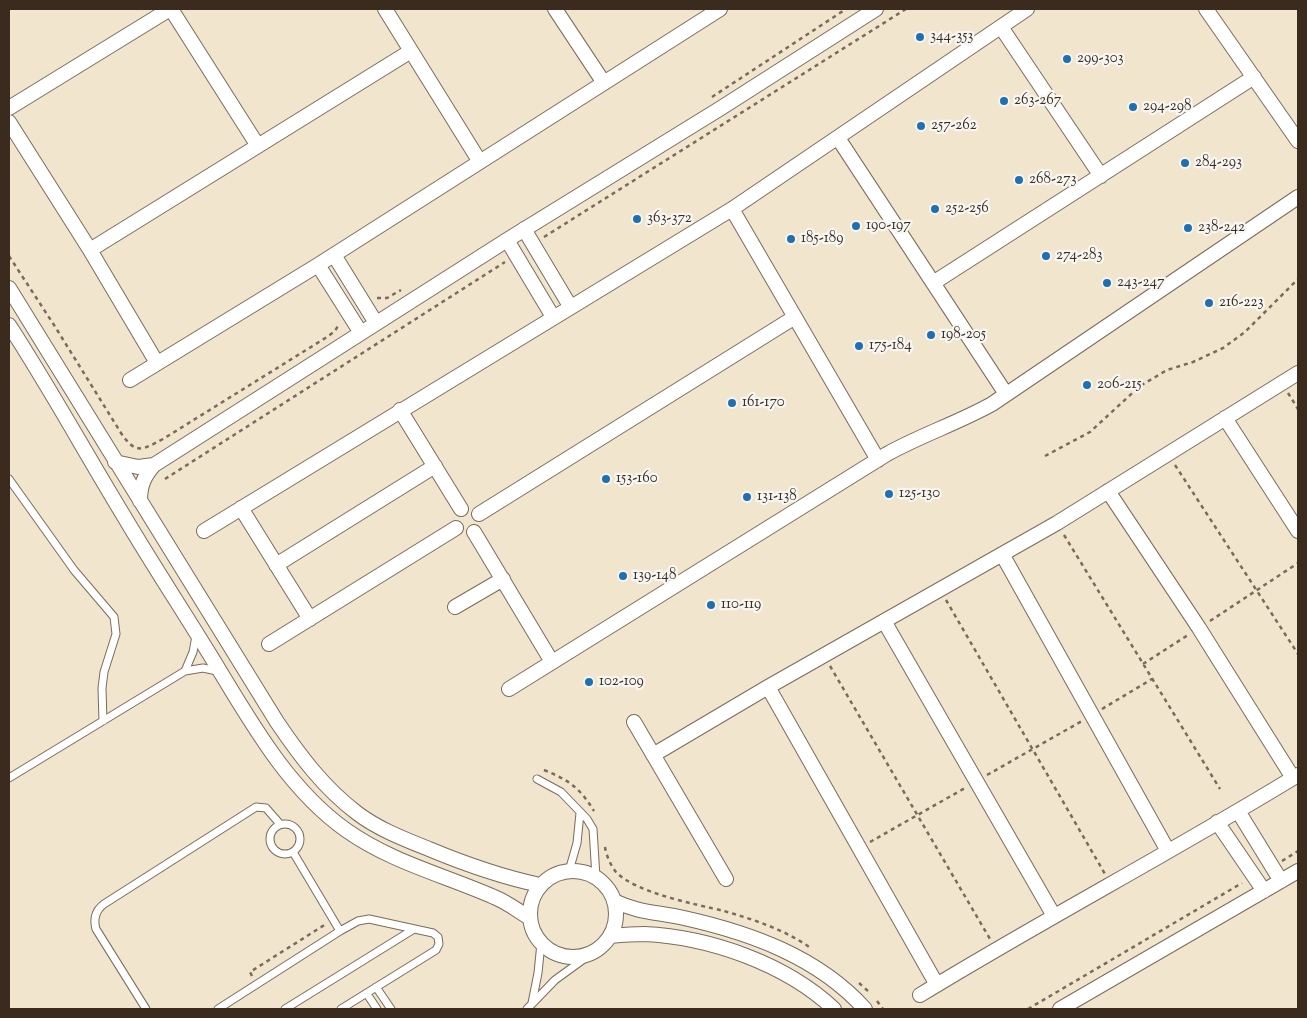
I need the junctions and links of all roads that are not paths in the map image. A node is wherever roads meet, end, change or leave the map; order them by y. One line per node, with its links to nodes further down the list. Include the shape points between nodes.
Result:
1 (170, 9): 12 (street); 16 (street)
2 (385, 9): 9 (street)
3 (555, 9): 11 (street)
4 (720, 9): 11 (street)
5 (876, 9): 21 (street)
6 (1027, 9): 8 (street)
7 (1206, 9): 10 (street)
8 (1001, 26): 14 (street); 18 (street)
9 (411, 51): 16 (street); 17 (street)
10 (1254, 77): 15 (street); 18 (street)
11 (604, 83): 17 (street)
12 (9, 108)
13 (9, 122): 23 (street)
14 (838, 138): 20 (street); 26 (street)
15 (1298, 141)
16 (258, 146): 23 (street)
17 (480, 162): 24 (street)
18 (1101, 176): 26 (street)
19 (1298, 196): 37 (street)
20 (732, 209): 28 (street); 30 (street)
21 (524, 229): 22 (street); 28 (street)
22 (507, 240): 29 (street); 31 (street)
23 (90, 250): 34 (street)
24 (334, 255): 25 (street); 31 (street)
25 (318, 265): 33 (street); 34 (street)
26 (933, 283): 37 (street)
27 (9, 288): 41 (street)
28 (570, 306): 29 (street)
29 (553, 317): 38 (street)
30 (795, 317): 40 (street); 49 (street)
31 (376, 323): 33 (street)
32 (9, 325): 60 (street)
33 (361, 333): 42 (street)
34 (157, 363): 36 (street)
35 (1298, 373): 39 (street)
36 (130, 380)
37 (1006, 394): 40 (street, via 962,420)
38 (400, 410): 43 (street); 47 (street)
39 (1225, 418): 45 (street); 52 (street)
40 (878, 460): 62 (street)
41 (116, 462): 42 (street, via 138,467); 46 (street)
42 (154, 465): 46 (street, via 144,478)
43 (435, 466): 48 (street); 55 (street)
44 (9, 479): 67 (lane, via 74,570 114,617 116,634 102,688)
45 (1108, 492): 54 (street); 70 (street)
46 (140, 501): 84 (street, via 277,722 305,762 331,790 358,814 412,842 512,879)
47 (241, 508): 51 (street); 55 (street)
48 (461, 509): 49 (street, via 469,507); 50 (street, via 455,516)
49 (479, 514): 53 (street, via 480,526)
50 (456, 528): 53 (street, via 467,534); 58 (street)
51 (204, 531)
52 (1298, 531)
53 (474, 532): 56 (street)
54 (1002, 554): 59 (street); 78 (street)
55 (276, 565): 58 (street)
56 (503, 579): 57 (street); 62 (street)
57 (455, 607)
58 (310, 620): 61 (street)
59 (884, 621): 65 (street); 87 (street)
60 (196, 632): 63 (lane, via 193,652); 64 (street)
61 (269, 644)
62 (552, 662): 66 (street)
63 (185, 671): 64 (lane, via 203,668); 67 (lane)
64 (221, 673): 88 (street, via 289,775 345,830 405,863 497,898)
65 (768, 686): 69 (street); 94 (street)
66 (509, 689)
67 (103, 721): 71 (lane)
68 (634, 722): 69 (street)
69 (653, 755): 82 (street)
70 (1296, 776): 73 (street)
71 (9, 778)
72 (537, 779): 74 (lane, via 561,792)
73 (1238, 811): 75 (street); 83 (street)
74 (580, 813): 79 (lane, via 577,843); 81 (lane, via 593,829)
75 (1217, 822): 78 (street); 85 (street)
76 (280, 824): 77 (lane, via 294,826 300,835 299,844); 77 (lane, via 270,835 271,845 282,854); 99 (lane, via 266,808 256,807 97,910 96,928)
77 (292, 852): 90 (lane)
78 (1168, 852): 87 (street)
79 (569, 871): 81 (street); 84 (street, via 554,875)
80 (1298, 871): 83 (street)
81 (596, 877): 86 (street)
82 (726, 879)
83 (1281, 881): 85 (street)
84 (540, 885): 88 (street, via 532,900)
85 (1264, 891): 107 (street)
86 (614, 901): 91 (street, via 615,925); 106 (street, via 630,908 713,925 771,944 823,973)
87 (1054, 916): 94 (street)
88 (530, 918): 92 (street)
89 (414, 929): 90 (lane, via 369,919); 95 (lane, via 436,935 438,947); 101 (lane)
90 (340, 931): 100 (lane)
91 (610, 936): 93 (street); 105 (street, via 665,936 733,952 784,973)
92 (541, 943): 93 (street, via 566,956); 98 (lane)
93 (595, 951): 98 (lane, via 568,970)
94 (937, 984): 97 (street)
95 (376, 987): 96 (lane); 104 (lane)
96 (367, 994): 102 (lane); 103 (lane)
97 (920, 995)
98 (530, 1007)
99 (146, 1009)
100 (218, 1009)
101 (285, 1009)
102 (341, 1009)
103 (377, 1009)
104 (391, 1009)
105 (834, 1009)
106 (865, 1009)
107 (1060, 1009)

